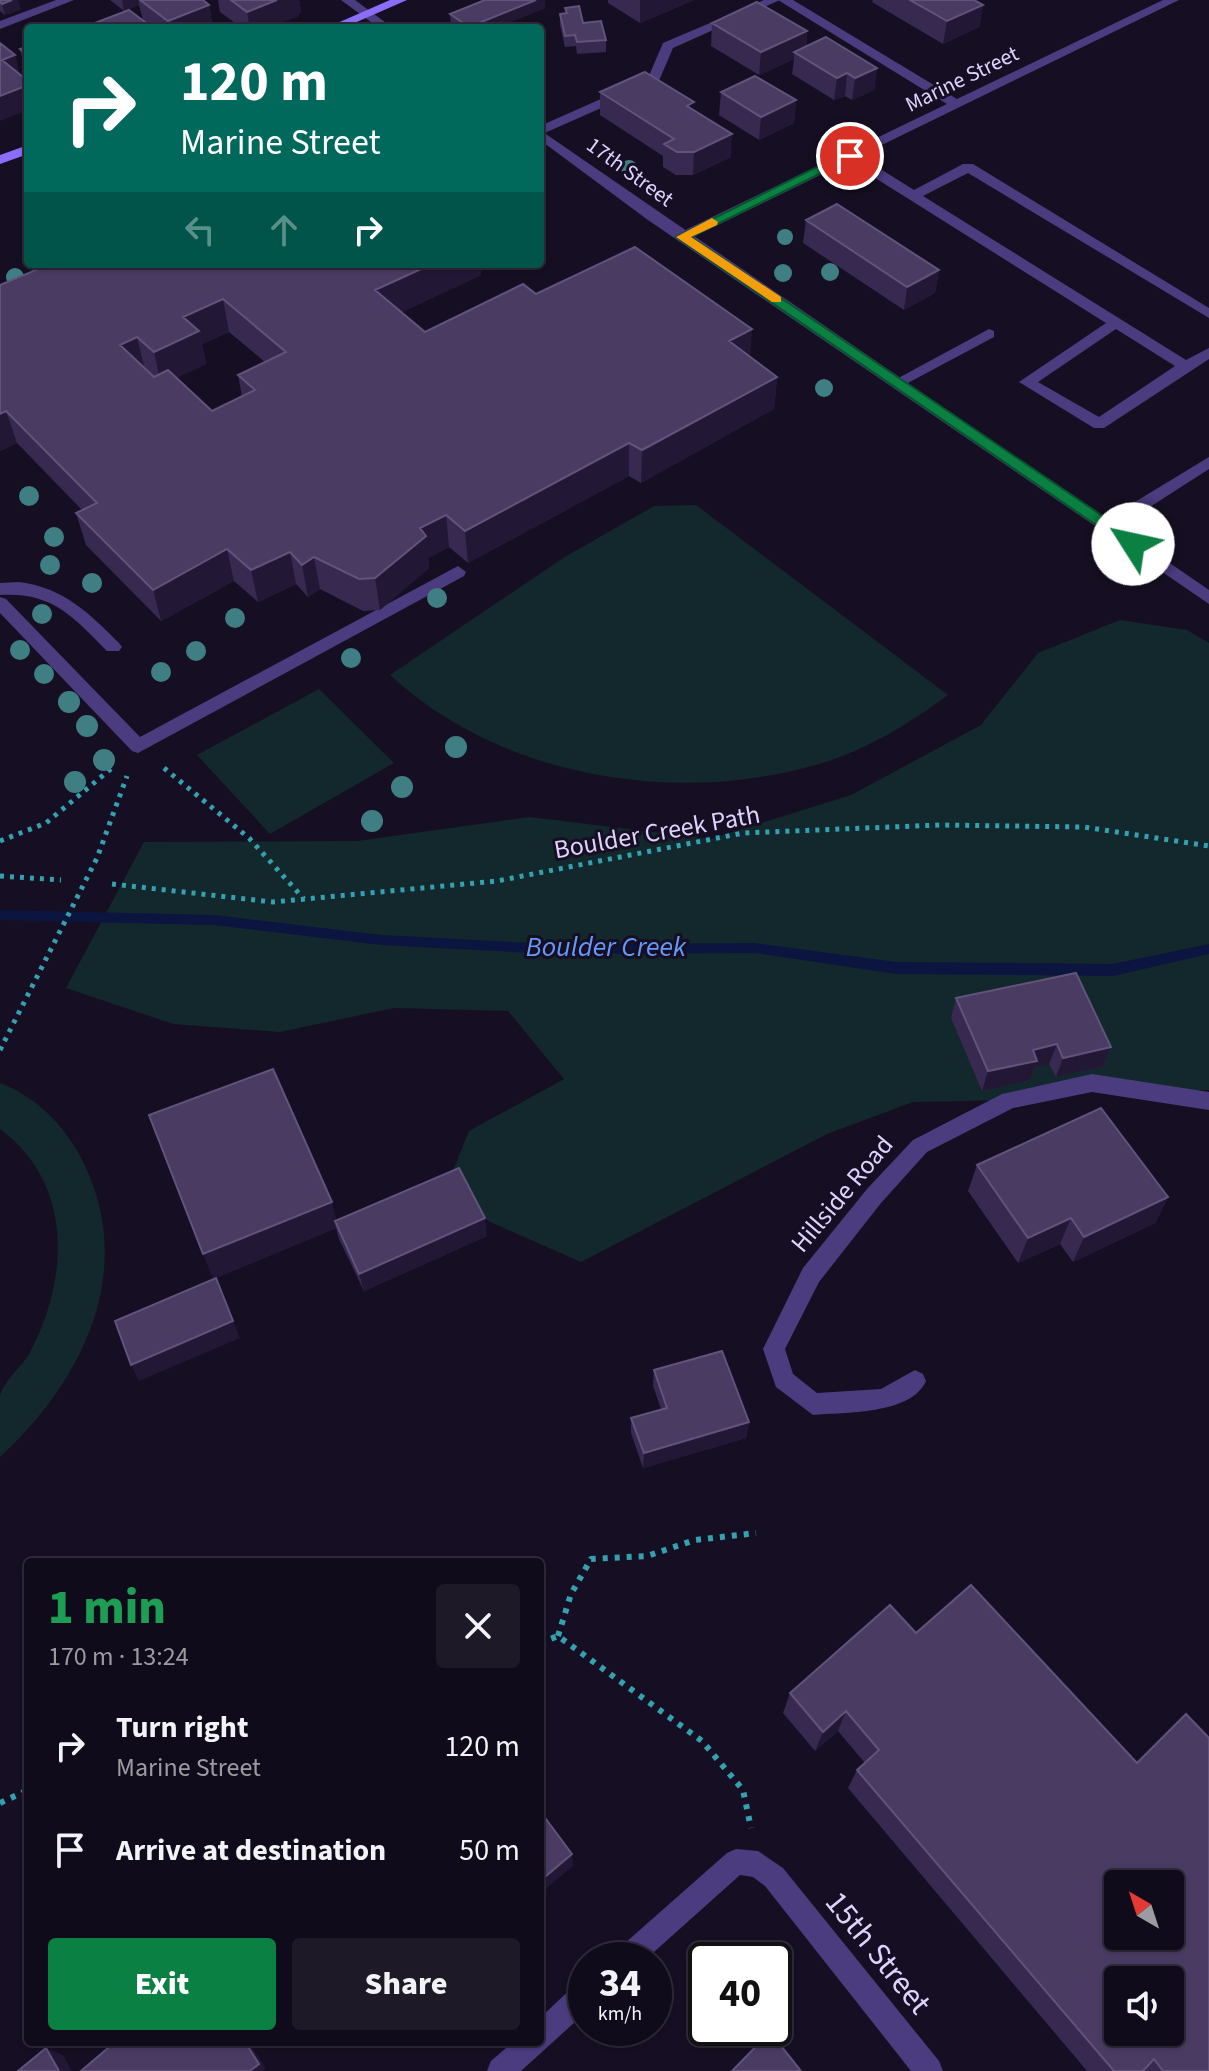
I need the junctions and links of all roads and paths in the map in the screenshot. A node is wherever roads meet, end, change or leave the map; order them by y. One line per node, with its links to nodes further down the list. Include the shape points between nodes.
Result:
1 (68, 0): 9 (street)
2 (347, 0): 6 (street)
3 (401, 0): 6 (main road)
4 (784, 0): 10 (street); 11 (street, via 668,46 653,80)
5 (1173, 0): 10 (street, Marine Street)
6 (367, 14): 7 (main road); 8 (street)
7 (342, 24)
8 (381, 24)
9 (0, 25)
10 (956, 104): 14 (street, Marine Street)
11 (544, 131)
12 (544, 136): 17 (street, 17th Street)
13 (24, 151): 15 (main road)
14 (850, 156): 16 (street); 17 (street, Marine Street)
15 (0, 160)
16 (914, 195): 18 (street, via 968,167); 19 (street)
17 (682, 237): 23 (street, 17th Street)
18 (1209, 314)
19 (1117, 322): 22 (street); 22 (street, via 1027,382 1099,424)
20 (989, 334): 23 (street)
21 (1209, 353): 22 (street)
22 (1186, 366)
23 (899, 382): 25 (street, 17th Street)
24 (1209, 462): 25 (street)
25 (1108, 526): 28 (street, 17th Street)
26 (458, 572): 31 (street)
27 (0, 589): 30 (street, via 15,587 62,598)
28 (1209, 598)
29 (0, 603): 31 (street)
30 (113, 647)
31 (138, 746): 32 (path, via 46,823); 37 (path, via 249,838); 38 (path, via 97,858)
32 (0, 841)
33 (1209, 846): 37 (path, Boulder Creek Path, via 1084,827 940,825 743,833 497,881)
34 (0, 876): 35 (path)
35 (61, 880)
36 (112, 884): 37 (path, Boulder Creek Path, via 273,902)
37 (304, 899)
38 (0, 1050)
39 (1209, 1101): 40 (street, Hillside Road, via 1092,1083 1009,1100 920,1146 811,1275 774,1349 784,1380 813,1404 884,1399)
40 (915, 1381)
41 (756, 1533): 42 (path, via 695,1540 647,1556 591,1559 571,1594)
42 (558, 1636): 43 (path); 46 (path, via 702,1741 743,1790)
43 (544, 1641)
44 (24, 1792): 45 (path)
45 (0, 1803)
46 (766, 1870): 47 (street, via 736,1862); 52 (street, 15th Street)
47 (645, 1942)
48 (568, 2010): 49 (street)
49 (544, 2032)
50 (529, 2046): 51 (street)
51 (501, 2071)
52 (929, 2071)

